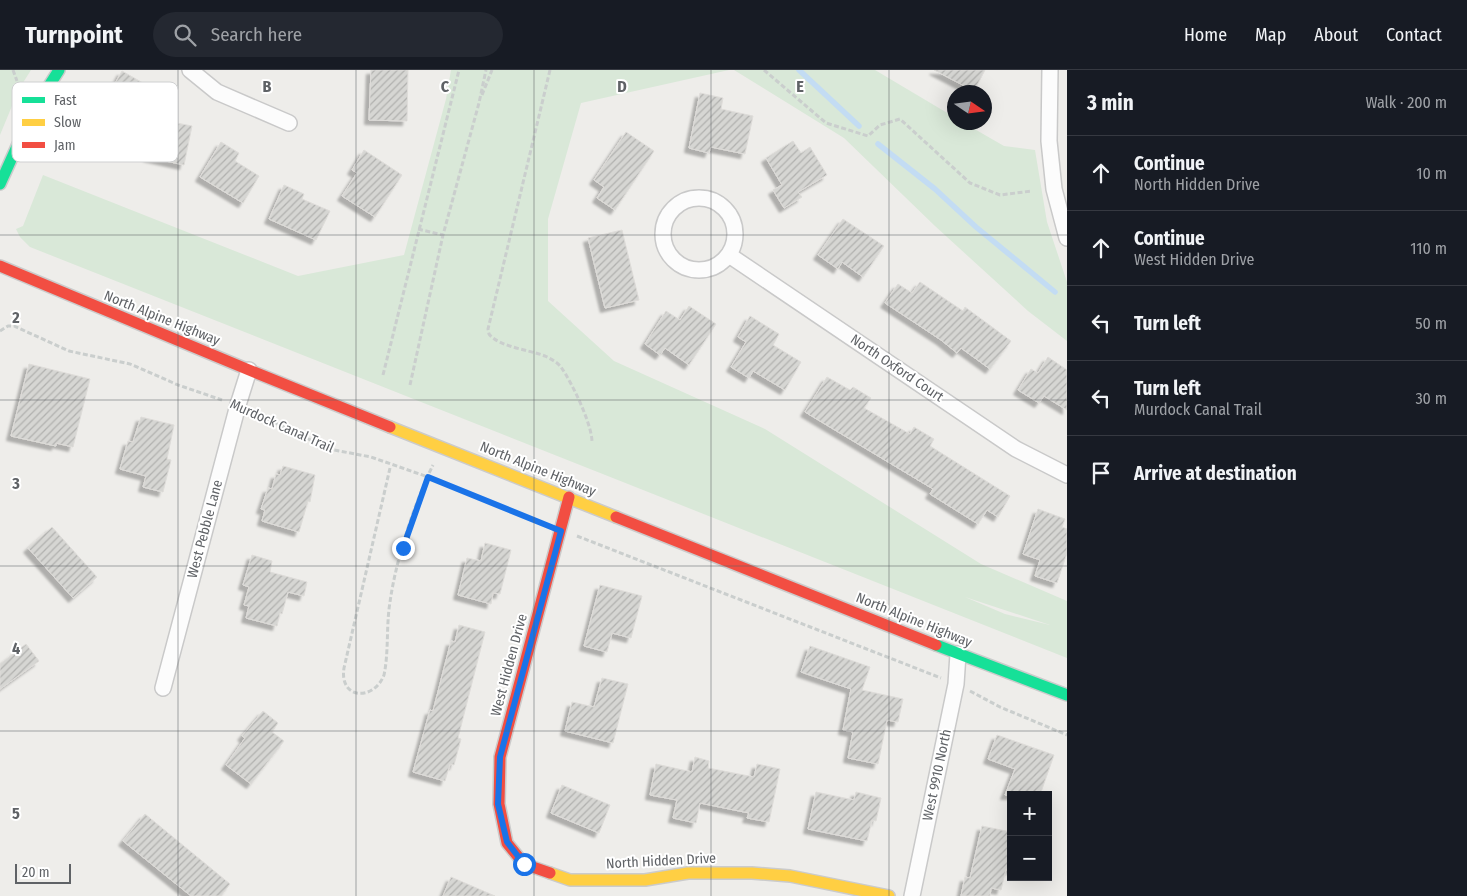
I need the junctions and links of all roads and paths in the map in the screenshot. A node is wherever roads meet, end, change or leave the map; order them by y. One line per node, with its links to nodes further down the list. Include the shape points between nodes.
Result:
1 (13, 70): 10 (path)
2 (59, 70): 11 (main road)
3 (190, 70): 13 (street, via 217,92)
4 (458, 70): 17 (path)
5 (486, 70): 12 (path)
6 (492, 70): 12 (path)
7 (550, 70): 27 (path, via 488,329 496,341 545,356 557,363 575,393)
8 (764, 70): 16 (path, via 826,123 868,136 880,125 900,119 970,183 1000,195)
9 (1050, 70): 19 (street, via 1049,141 1054,189)
10 (17, 81)
11 (50, 82)
12 (479, 103): 18 (path)
13 (288, 122)
14 (12, 156): 15 (main road)
15 (0, 184)
16 (1032, 192)
17 (418, 229): 18 (path); 24 (path)
18 (443, 235): 25 (path)
19 (1067, 238)
20 (730, 255): 20 (street, via 736,236 735,225 725,208 716,202 708,198 690,199 668,215 663,237 671,257 680,265 706,270 722,263); 29 (street, North Oxford Court, via 1016,449)
21 (0, 266): 23 (main road, North Alpine Highway)
22 (0, 331): 26 (path, Murdock Canal Trail, via 14,326 69,351 130,364 178,385)
23 (249, 370): 26 (street, West Pebble Lane); 31 (main road, North Alpine Highway)
24 (383, 375)
25 (410, 385)
26 (238, 405): 30 (path, Murdock Canal Trail, via 329,449 371,457); 35 (street, West Pebble Lane)
27 (592, 441)
28 (390, 468): 30 (path, via 344,668 344,681 356,693 371,692 384,675 390,600 403,548)
29 (1067, 475)
30 (428, 477): 32 (path, Murdock Canal Trail)
31 (569, 497): 32 (main road, West Hidden Drive); 33 (main road, North Alpine Highway)
32 (561, 531): 34 (path, Murdock Canal Trail); 38 (main road, West Hidden Drive, via 500,757 498,804)
33 (958, 654): 34 (street, West 9910 North); 36 (main road, North Alpine Highway)
34 (956, 684): 37 (path, Murdock Canal Trail, via 1000,707); 40 (street, West 9910 North)
35 (163, 688)
36 (1067, 695)
37 (1067, 735)
38 (507, 842): 39 (main road, North Hidden Drive, via 524,864 570,880 645,880 688,872 752,873 790,876)
39 (889, 896)
40 (912, 896)

